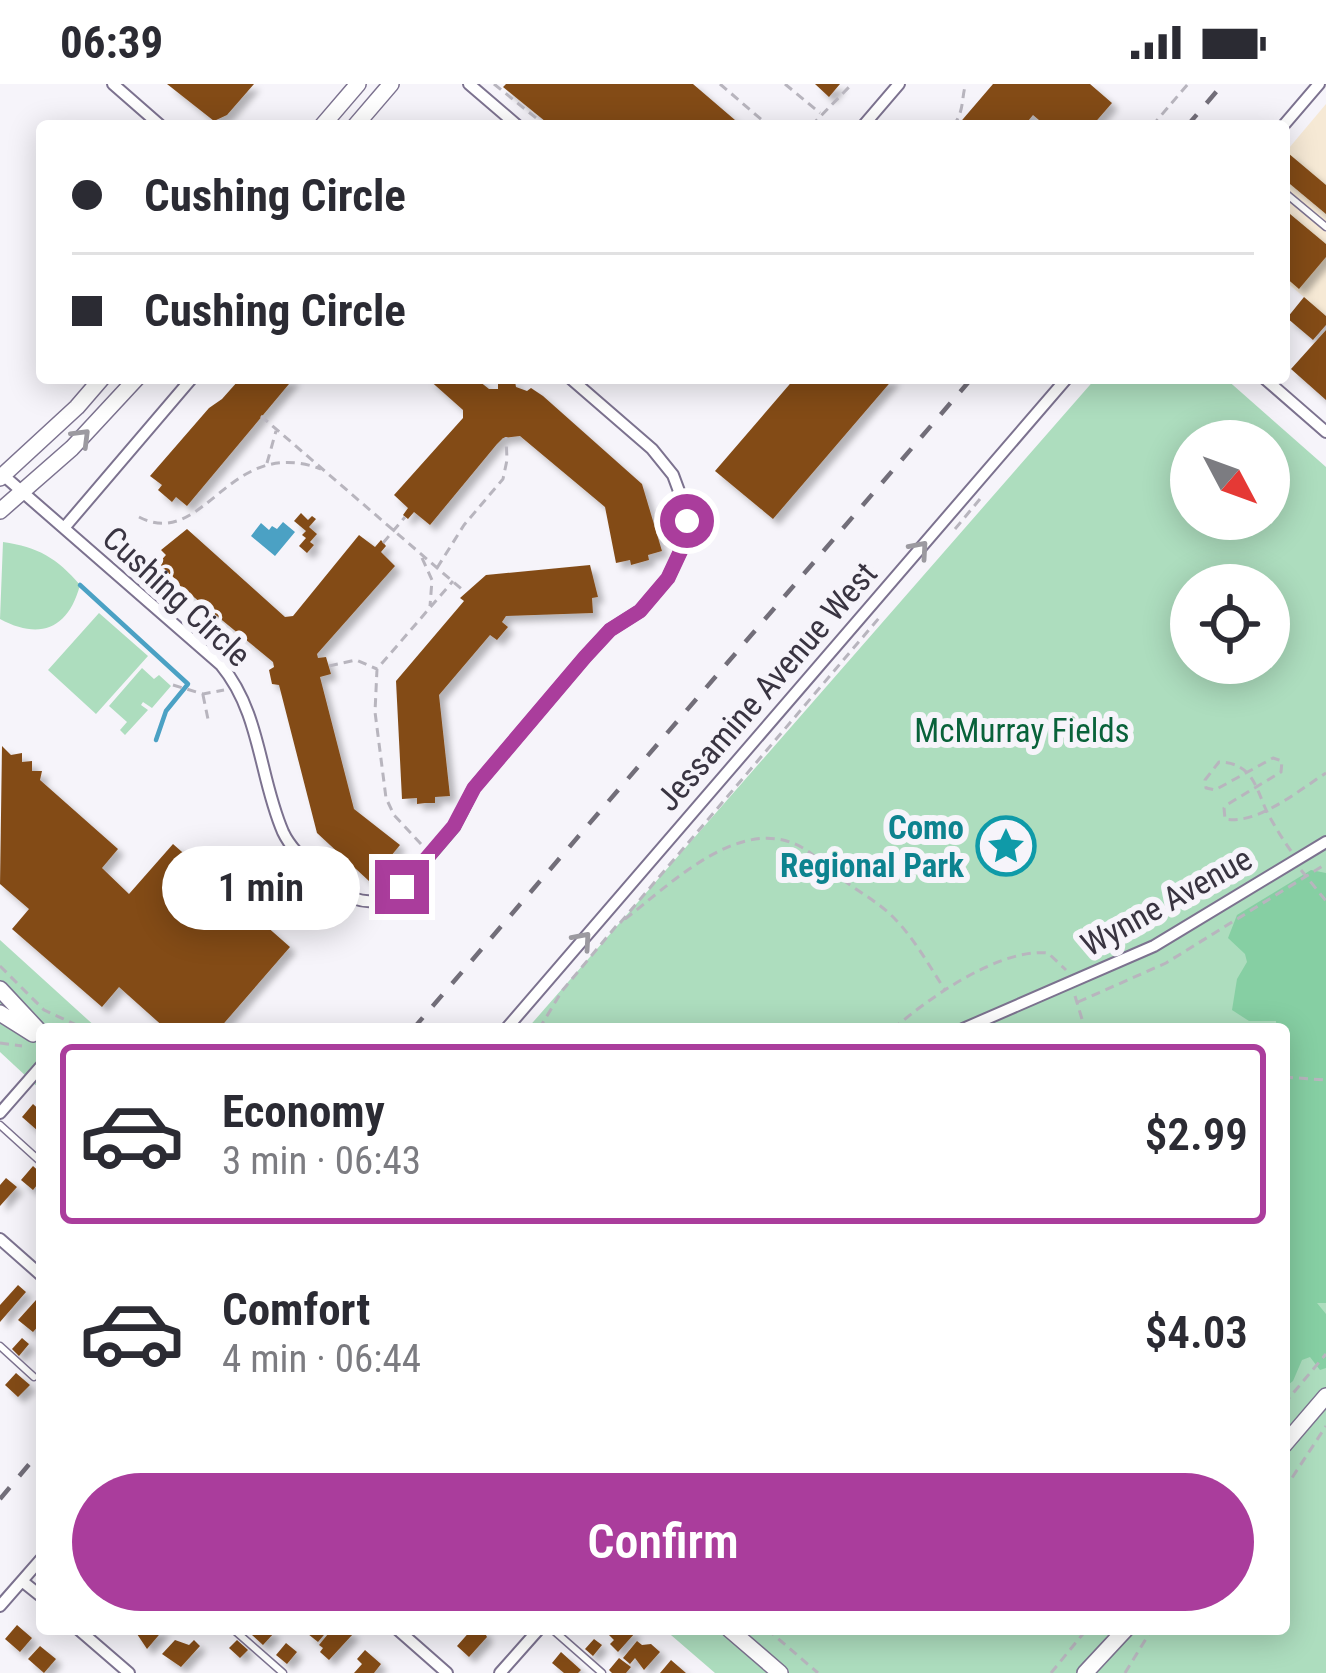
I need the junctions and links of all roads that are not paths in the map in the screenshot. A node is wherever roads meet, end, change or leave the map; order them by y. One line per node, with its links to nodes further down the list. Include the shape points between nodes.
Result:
1 (113, 84): 7 (street)
2 (358, 84): 8 (street)
3 (391, 84): 9 (street)
4 (469, 84): 10 (street)
5 (899, 84): 11 (street)
6 (1319, 84): 12 (street)
7 (154, 120)
8 (327, 120)
9 (360, 120)
10 (511, 120)
11 (868, 120)
12 (1288, 120)
13 (1290, 197): 14 (lane)
14 (1326, 227)
15 (97, 384): 22 (street)
16 (131, 384): 23 (street, one-way to 16)
17 (187, 384): 25 (street)
18 (577, 384): 25 (street, Cushing Circle, via 673,475 686,510 682,548 668,578 603,637 392,896 358,902 298,854 282,830 236,685)
19 (1062, 384): 29 (street, Jessamine Avenue West, one-way to 19)
20 (1271, 384): 21 (street)
21 (1326, 432)
22 (2, 477): 23 (street, Cushing Circle)
23 (22, 492): 24 (street); 25 (street, Cushing Circle)
24 (0, 512)
25 (64, 528)
26 (1326, 842): 30 (street, Wynne Avenue, via 1154,946)
27 (0, 989): 31 (street)
28 (0, 1012): 32 (street)
29 (511, 1023)
30 (977, 1023)
31 (36, 1038)
32 (36, 1040)
33 (36, 1071): 34 (street)
34 (0, 1112)
35 (0, 1125): 36 (lane)
36 (36, 1158)
37 (0, 1239): 38 (street)
38 (36, 1271)
39 (0, 1346): 40 (lane)
40 (34, 1376)
41 (1326, 1396): 42 (street)
42 (1290, 1438)
43 (36, 1565): 44 (street)
44 (22, 1581): 45 (street); 46 (street)
45 (36, 1593)
46 (0, 1606)
47 (85, 1635): 54 (street)
48 (240, 1635): 55 (lane)
49 (404, 1635): 56 (street)
50 (534, 1635): 57 (street)
51 (559, 1635): 58 (lane)
52 (736, 1635): 59 (street)
53 (1120, 1635): 60 (street)
54 (129, 1673)
55 (283, 1673)
56 (447, 1673)
57 (500, 1673)
58 (602, 1673)
59 (780, 1673)
60 (1085, 1673)

